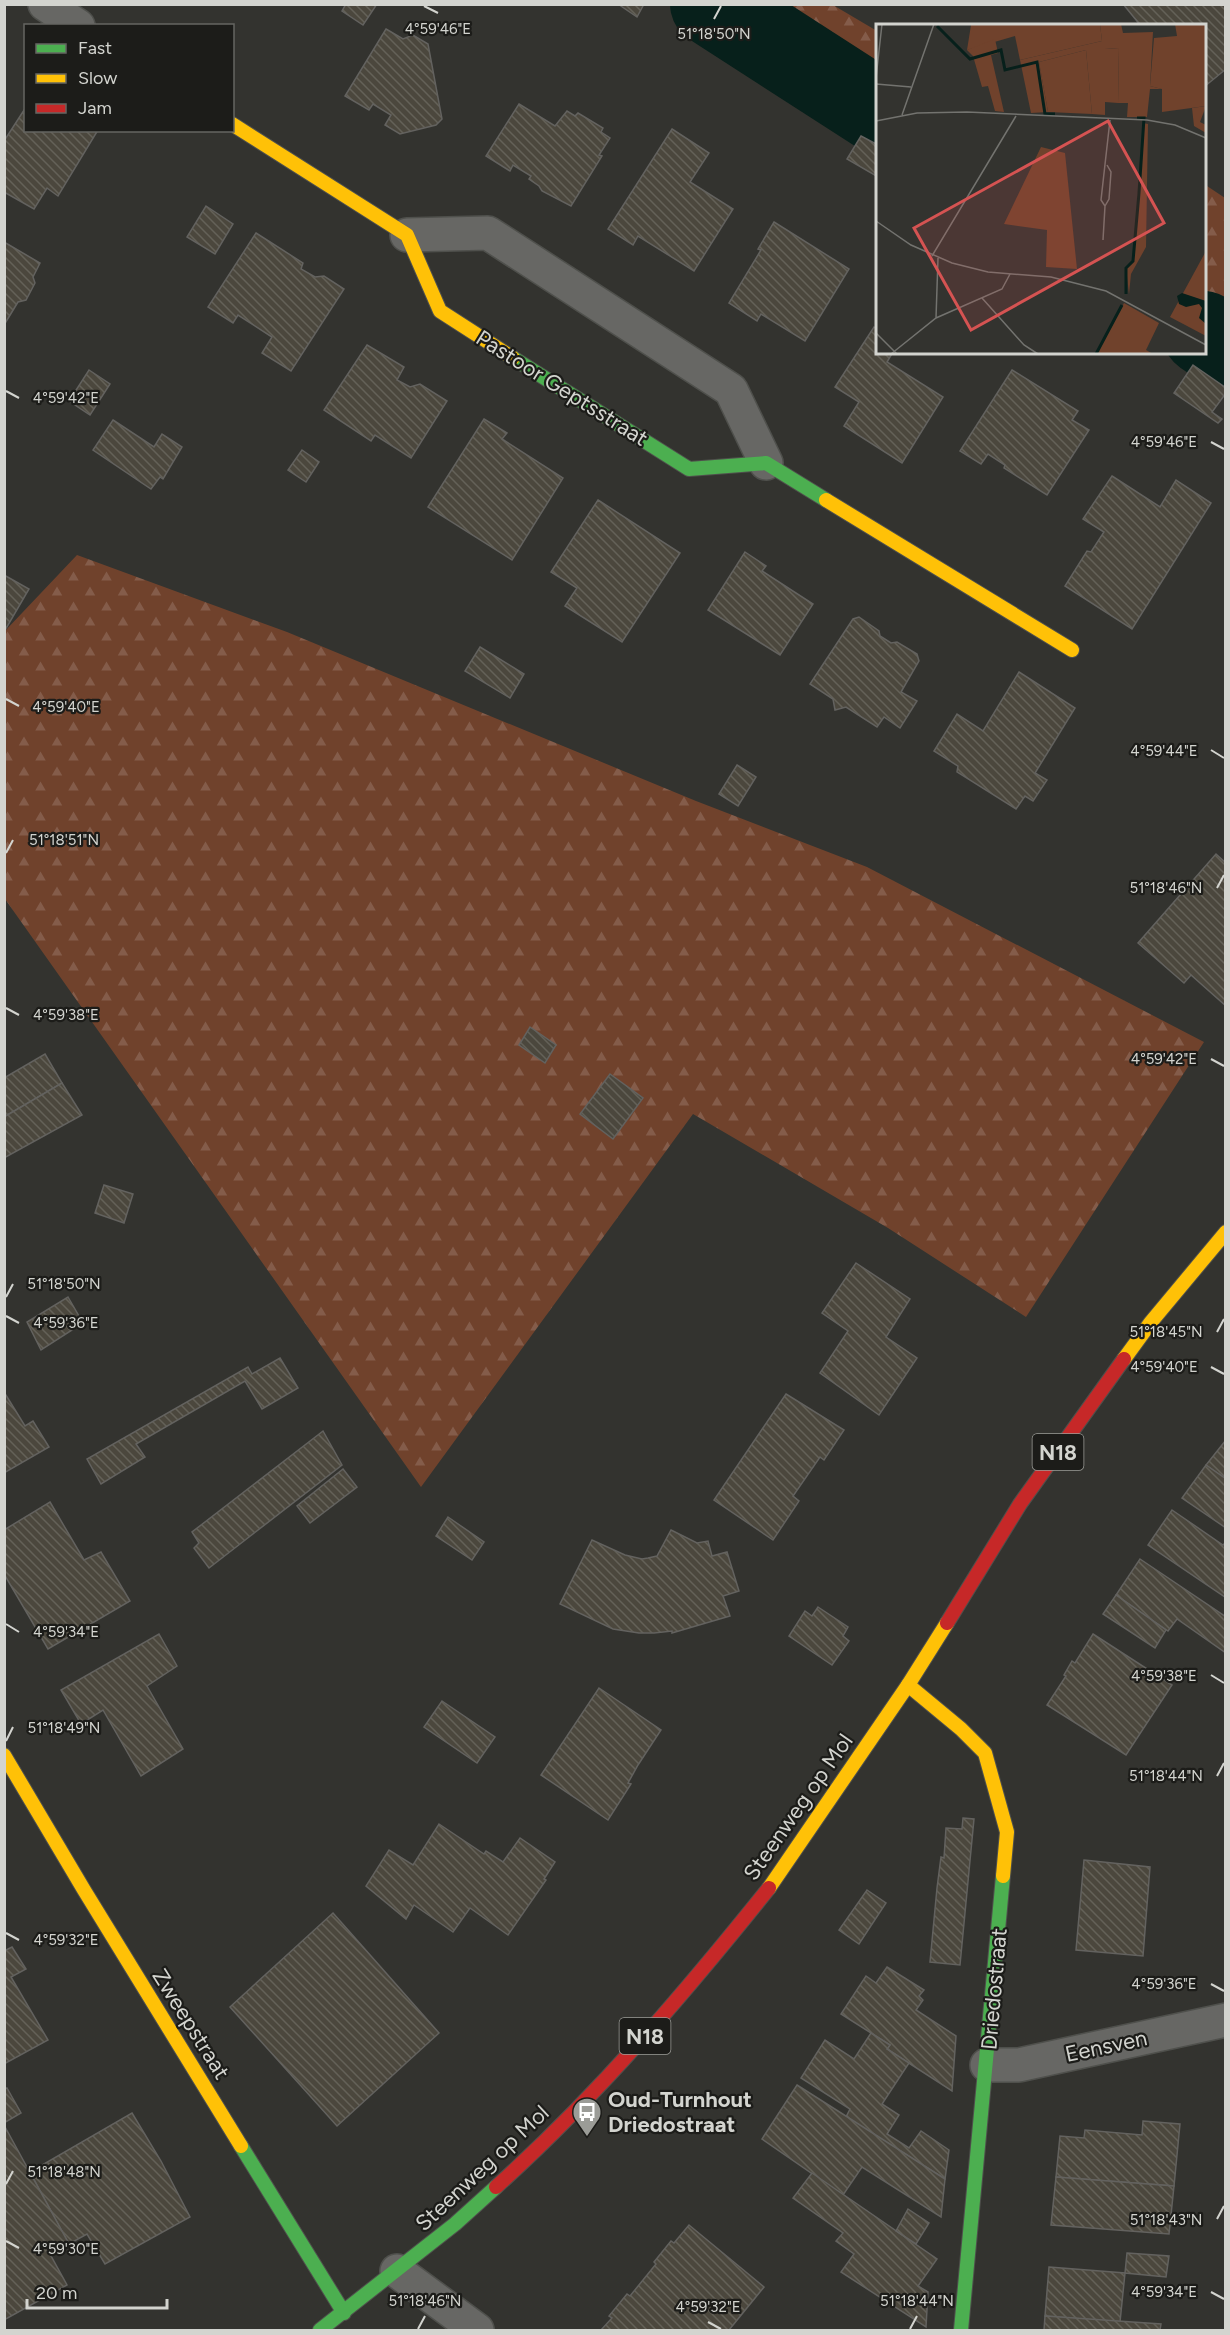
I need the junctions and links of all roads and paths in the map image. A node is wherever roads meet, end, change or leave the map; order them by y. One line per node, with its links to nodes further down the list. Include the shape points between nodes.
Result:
1 (45, 4): 2 (street)
2 (75, 24)
3 (234, 125): 4 (street)
4 (407, 235): 5 (street, via 488,233 731,390); 5 (street, Pastoor Geptsstraat, via 440,311 450,318 689,469)
5 (765, 463): 6 (street)
6 (1072, 650)
7 (1226, 1232): 8 (street, Steenweg op Mol / N18, via 1151,1322 1020,1504)
8 (908, 1685): 11 (street, Driedostraat, via 985,1753 1006,1832); 12 (street, Steenweg op Mol / N18, via 776,1879 692,1984 611,2074 519,2166)
9 (4, 1755): 13 (street, Zweepstraat)
10 (1226, 2020): 11 (street, Eensven, via 1019,2065)
11 (987, 2065): 16 (street, Driedostraat)
12 (396, 2271): 13 (street, Steenweg op Mol / N18); 15 (street)
13 (344, 2313): 14 (street, Steenweg op Mol / N18)
14 (320, 2331)
15 (477, 2331)
16 (961, 2331)

